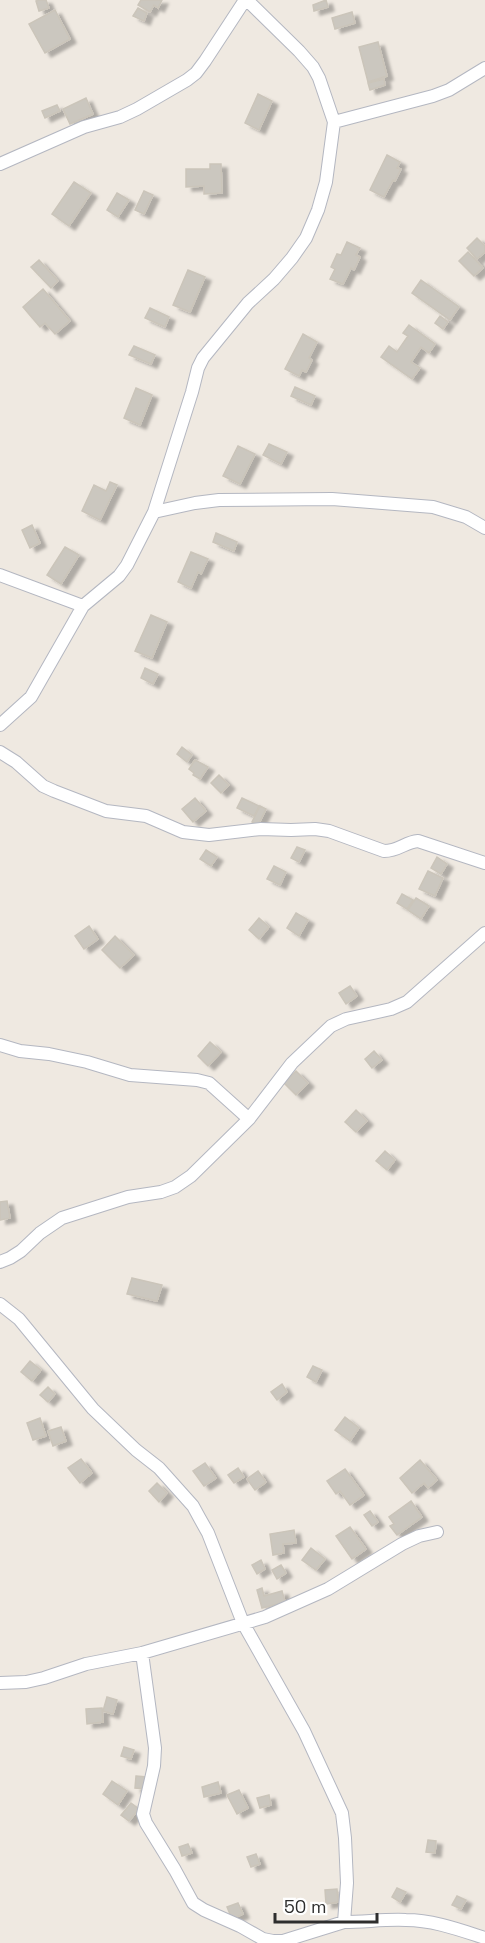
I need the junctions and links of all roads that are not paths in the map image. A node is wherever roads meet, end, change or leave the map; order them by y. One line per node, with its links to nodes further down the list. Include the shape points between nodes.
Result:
1 (246, 0): 3 (street, via 313,67); 4 (street, via 205,61 187,80 137,110 84,127)
2 (485, 68): 3 (street, via 433,96)
3 (334, 122): 5 (street, via 326,182 306,238 203,358)
4 (0, 164)
5 (154, 512): 6 (street, via 219,500 332,499 433,507); 8 (street, via 119,576)
6 (485, 528)
7 (0, 575): 8 (street)
8 (83, 606): 9 (street, via 31,697)
9 (0, 725)
10 (0, 752): 11 (street, via 54,791 106,811 147,816 183,832 209,835 261,829 315,829 384,851 400,849 412,841)
11 (485, 863)
12 (485, 933): 14 (street, via 407,1002 331,1026 292,1063)
13 (0, 1045): 14 (street, via 130,1075 209,1083)
14 (249, 1119): 15 (street, via 175,1187 62,1218 21,1251)
15 (0, 1262)
16 (0, 1304): 18 (street, via 19,1319 93,1409 159,1468 193,1506 208,1533)
17 (437, 1532): 18 (street, via 402,1544 292,1606)
18 (243, 1623): 19 (street); 21 (street, via 304,1731 342,1813 347,1883)
19 (142, 1653): 20 (street, via 26,1682); 23 (street, via 155,1748 144,1814 146,1823 193,1903)
20 (0, 1683)
21 (344, 1922): 22 (street, via 427,1921); 23 (street)
22 (485, 1938)
23 (273, 1942)

